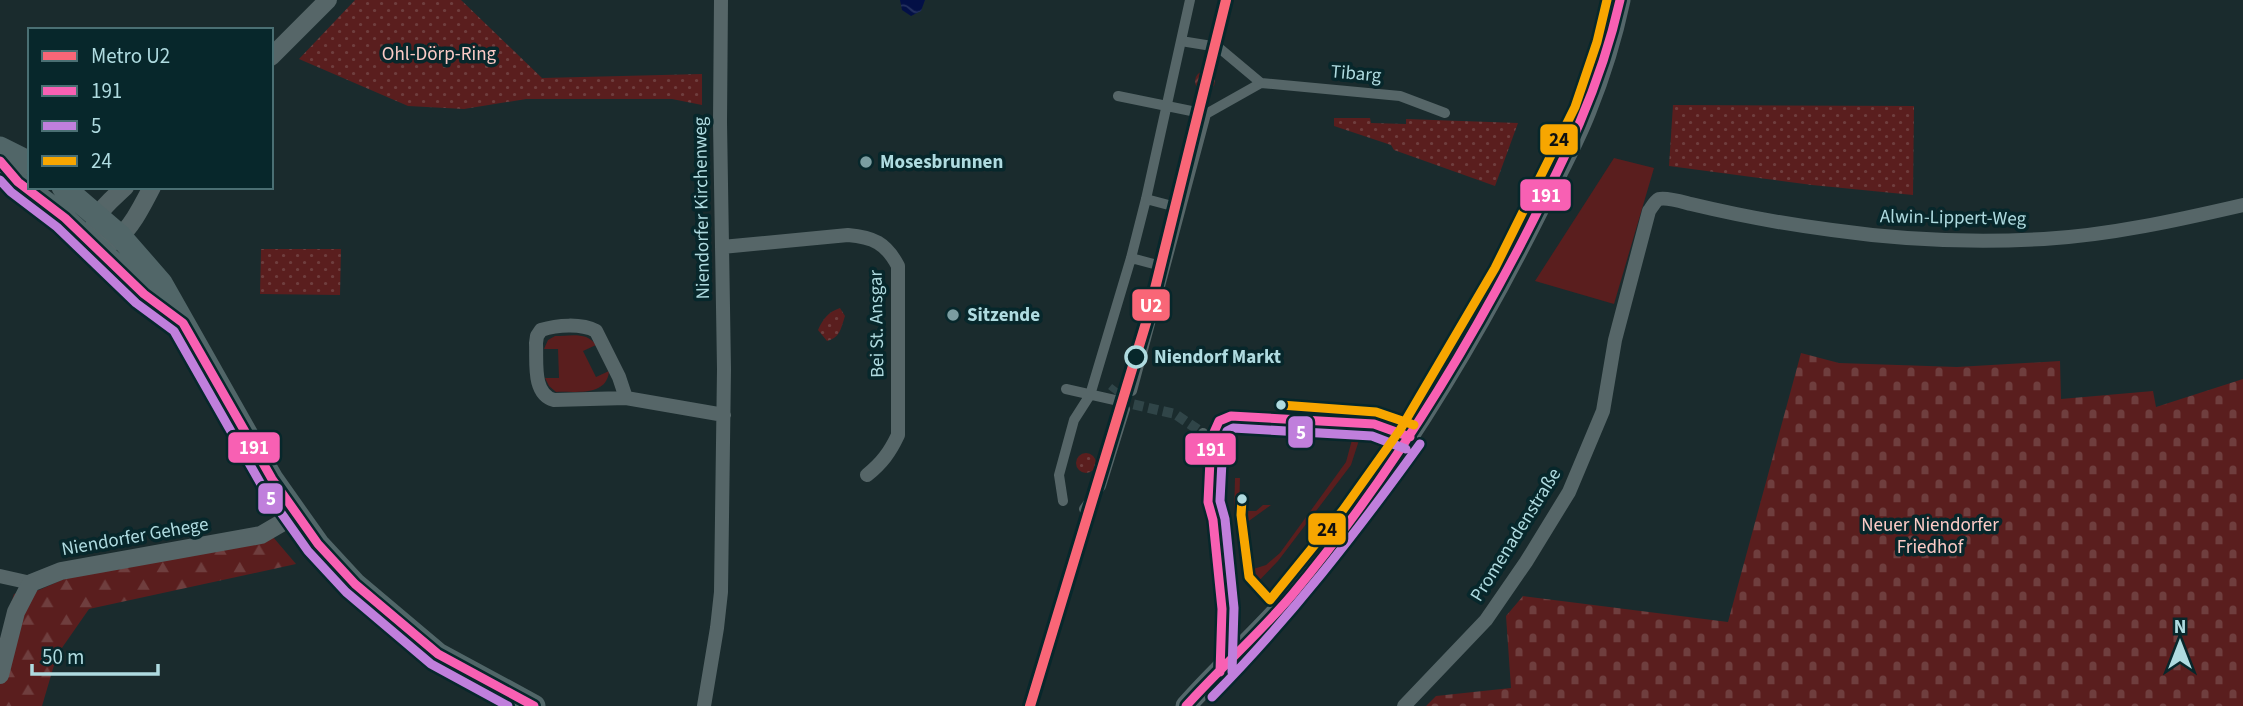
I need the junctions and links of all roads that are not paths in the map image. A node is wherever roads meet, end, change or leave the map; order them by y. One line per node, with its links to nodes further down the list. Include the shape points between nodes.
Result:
1 (328, 0): 6 (street)
2 (720, 0): 27 (street, Niendorfer Kirchenweg)
3 (1190, 0): 5 (street)
4 (1620, 0): 43 (main road, via 1609,45 1576,134 1506,274 1410,438 1292,595)
5 (1181, 41): 7 (street, via 1218,47); 9 (street)
6 (273, 55)
7 (1261, 83): 10 (street, Tibarg, via 1400,96); 11 (street)
8 (1118, 96): 9 (street)
9 (1166, 106): 11 (street); 18 (street)
10 (1445, 113)
11 (1206, 114): 21 (street)
12 (0, 148): 14 (main road)
13 (0, 160): 26 (main road, via 18,182)
14 (28, 162)
15 (65, 189): 22 (main road)
16 (123, 189): 22 (street)
17 (151, 189): 25 (street)
18 (1146, 199): 21 (street); 24 (street)
19 (1662, 199): 20 (street, Alwin-Lippert-Weg, via 1817,228 1946,240 2045,239); 46 (street, Promenadenstraße, via 1649,211 1615,340 1603,411 1569,492 1486,620)
20 (2243, 205)
21 (1180, 208): 29 (street)
22 (97, 215): 25 (main road); 26 (street)
23 (1128, 216): 24 (street)
24 (1141, 219): 28 (street)
25 (120, 236): 26 (street); 30 (main road, via 161,283)
26 (96, 247): 30 (main road, via 144,294)
27 (722, 247): 35 (street, Niendorfer Kirchenweg); 36 (street, Bei St. Ansgar, via 848,235 866,236 892,256 898,266 898,435 881,463)
28 (1131, 258): 29 (street); 33 (street)
29 (1165, 267): 32 (street)
30 (183, 323): 39 (main road, via 272,479)
31 (1066, 389): 33 (street)
32 (1132, 391)
33 (1090, 394): 37 (street, via 1074,420 1059,475); 38 (street, via 1117,400 1101,486)
34 (626, 398): 34 (street, via 596,331 557,326 541,330 536,343 539,389 546,398); 35 (street)
35 (724, 415): 45 (street, Niendorfer Kirchenweg, via 721,592)
36 (867, 475)
37 (1063, 501)
38 (1084, 509)
39 (297, 514): 41 (street, Niendorfer Gehege, via 261,536 61,571); 44 (main road, via 355,584 405,628 438,654)
40 (0, 576): 41 (street)
41 (31, 583): 42 (street, via 16,612)
42 (0, 675)
43 (1186, 705)
44 (534, 706)
45 (704, 706)
46 (1404, 706)

